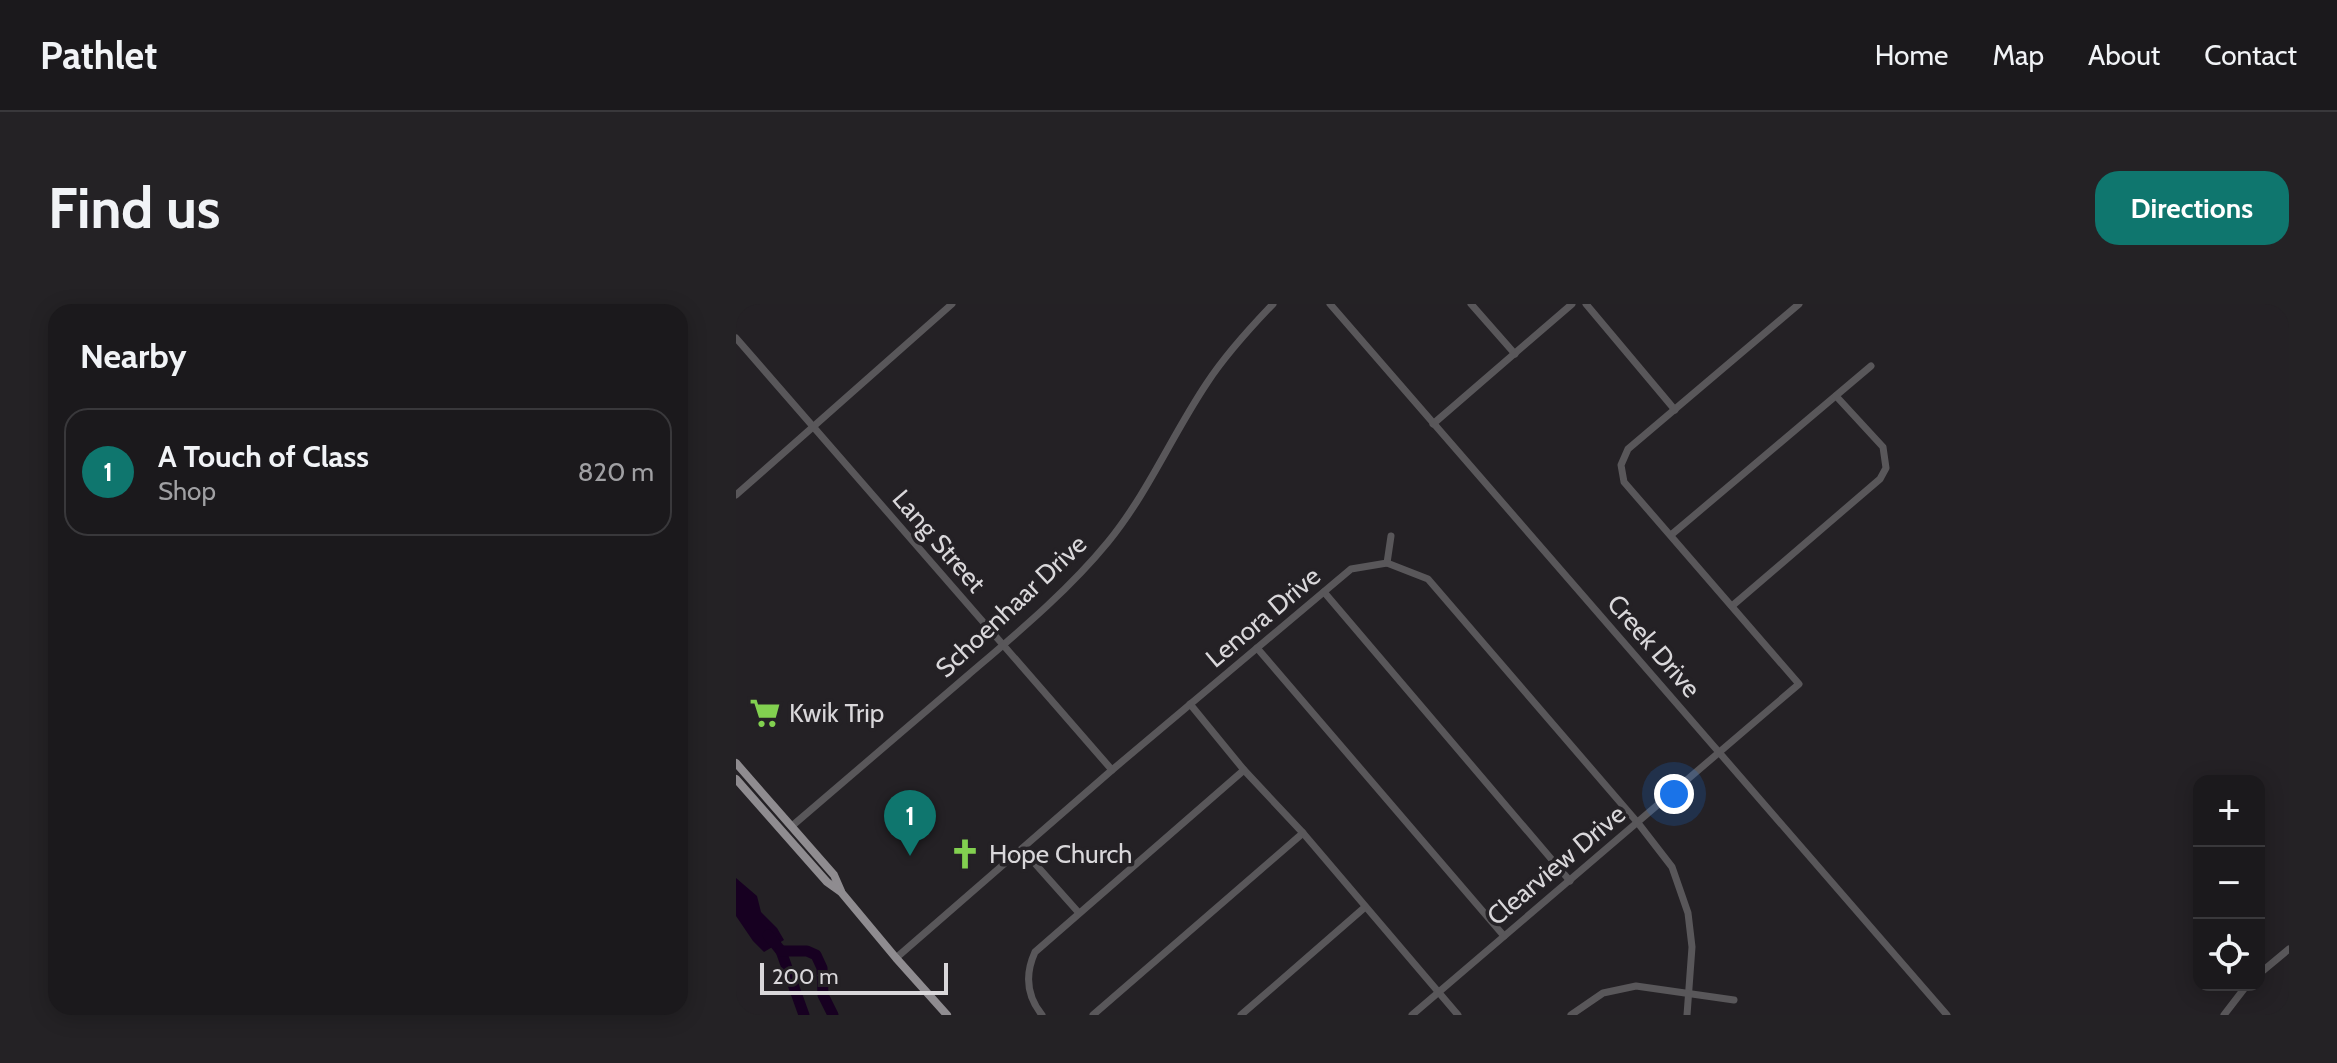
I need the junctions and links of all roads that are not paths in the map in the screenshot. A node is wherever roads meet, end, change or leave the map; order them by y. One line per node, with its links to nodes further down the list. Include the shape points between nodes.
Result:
1 (952, 304): 14 (street)
2 (1273, 304): 21 (street, Schoenhaar Drive, via 1206,384 1109,541 1074,581)
3 (1330, 304): 13 (street, Creek Drive)
4 (1471, 304): 9 (street)
5 (1572, 304): 9 (street)
6 (1586, 304): 12 (street)
7 (1799, 304): 12 (street)
8 (736, 338): 14 (street, Lang Street)
9 (1515, 354): 13 (street)
10 (1871, 366): 11 (street)
11 (1836, 396): 16 (street); 20 (street, via 1883,447 1886,468 1880,479)
12 (1675, 410): 16 (street, via 1628,449 1621,465 1624,482)
13 (1433, 424): 24 (street, Creek Drive)
14 (813, 426): 15 (street); 21 (street, Lang Street)
15 (736, 495)
16 (1671, 535): 20 (street)
17 (1391, 536): 18 (street)
18 (1387, 563): 19 (street, Lenora Drive, via 1351,569); 29 (street, via 1428,579)
19 (1324, 592): 22 (street, Lenora Drive); 33 (street)
20 (1732, 606): 24 (street, Clearview Drive, via 1799,684)
21 (1003, 645): 26 (street, Lang Street); 30 (street, Schoenhaar Drive)
22 (1257, 648): 23 (street, Lenora Drive); 37 (street)
23 (1190, 704): 26 (street, Lenora Drive); 27 (street)
24 (1720, 753): 29 (street, Clearview Drive); 53 (street, Creek Drive)
25 (736, 763): 30 (main road)
26 (1112, 770): 32 (street, Lenora Drive)
27 (1244, 770): 31 (street); 36 (street)
28 (736, 779): 34 (main road)
29 (1638, 823): 33 (street, Clearview Drive); 43 (street, via 1672,867 1688,913)
30 (792, 826): 34 (main road, via 834,875)
31 (1303, 833): 35 (street); 47 (street)
32 (1022, 849): 36 (street); 39 (street, Lenora Drive)
33 (1570, 881): 37 (street, Clearview Drive)
34 (841, 892): 39 (main road)
35 (1364, 908): 42 (street); 48 (street)
36 (1079, 913): 46 (street, via 1035,952 1028,968 1029,986)
37 (1504, 936): 42 (street, Clearview Drive)
38 (2289, 949): 40 (street)
39 (896, 958): 45 (main road)
40 (2265, 969)
41 (2242, 991): 54 (street)
42 (1439, 993): 49 (street, Clearview Drive); 50 (street)
43 (1689, 994): 44 (street); 51 (street, via 1636,986 1603,993); 52 (street)
44 (1734, 1000)
45 (947, 1015)
46 (1042, 1015)
47 (1093, 1015)
48 (1241, 1015)
49 (1412, 1015)
50 (1458, 1015)
51 (1571, 1015)
52 (1687, 1015)
53 (1947, 1015)
54 (2224, 1015)

